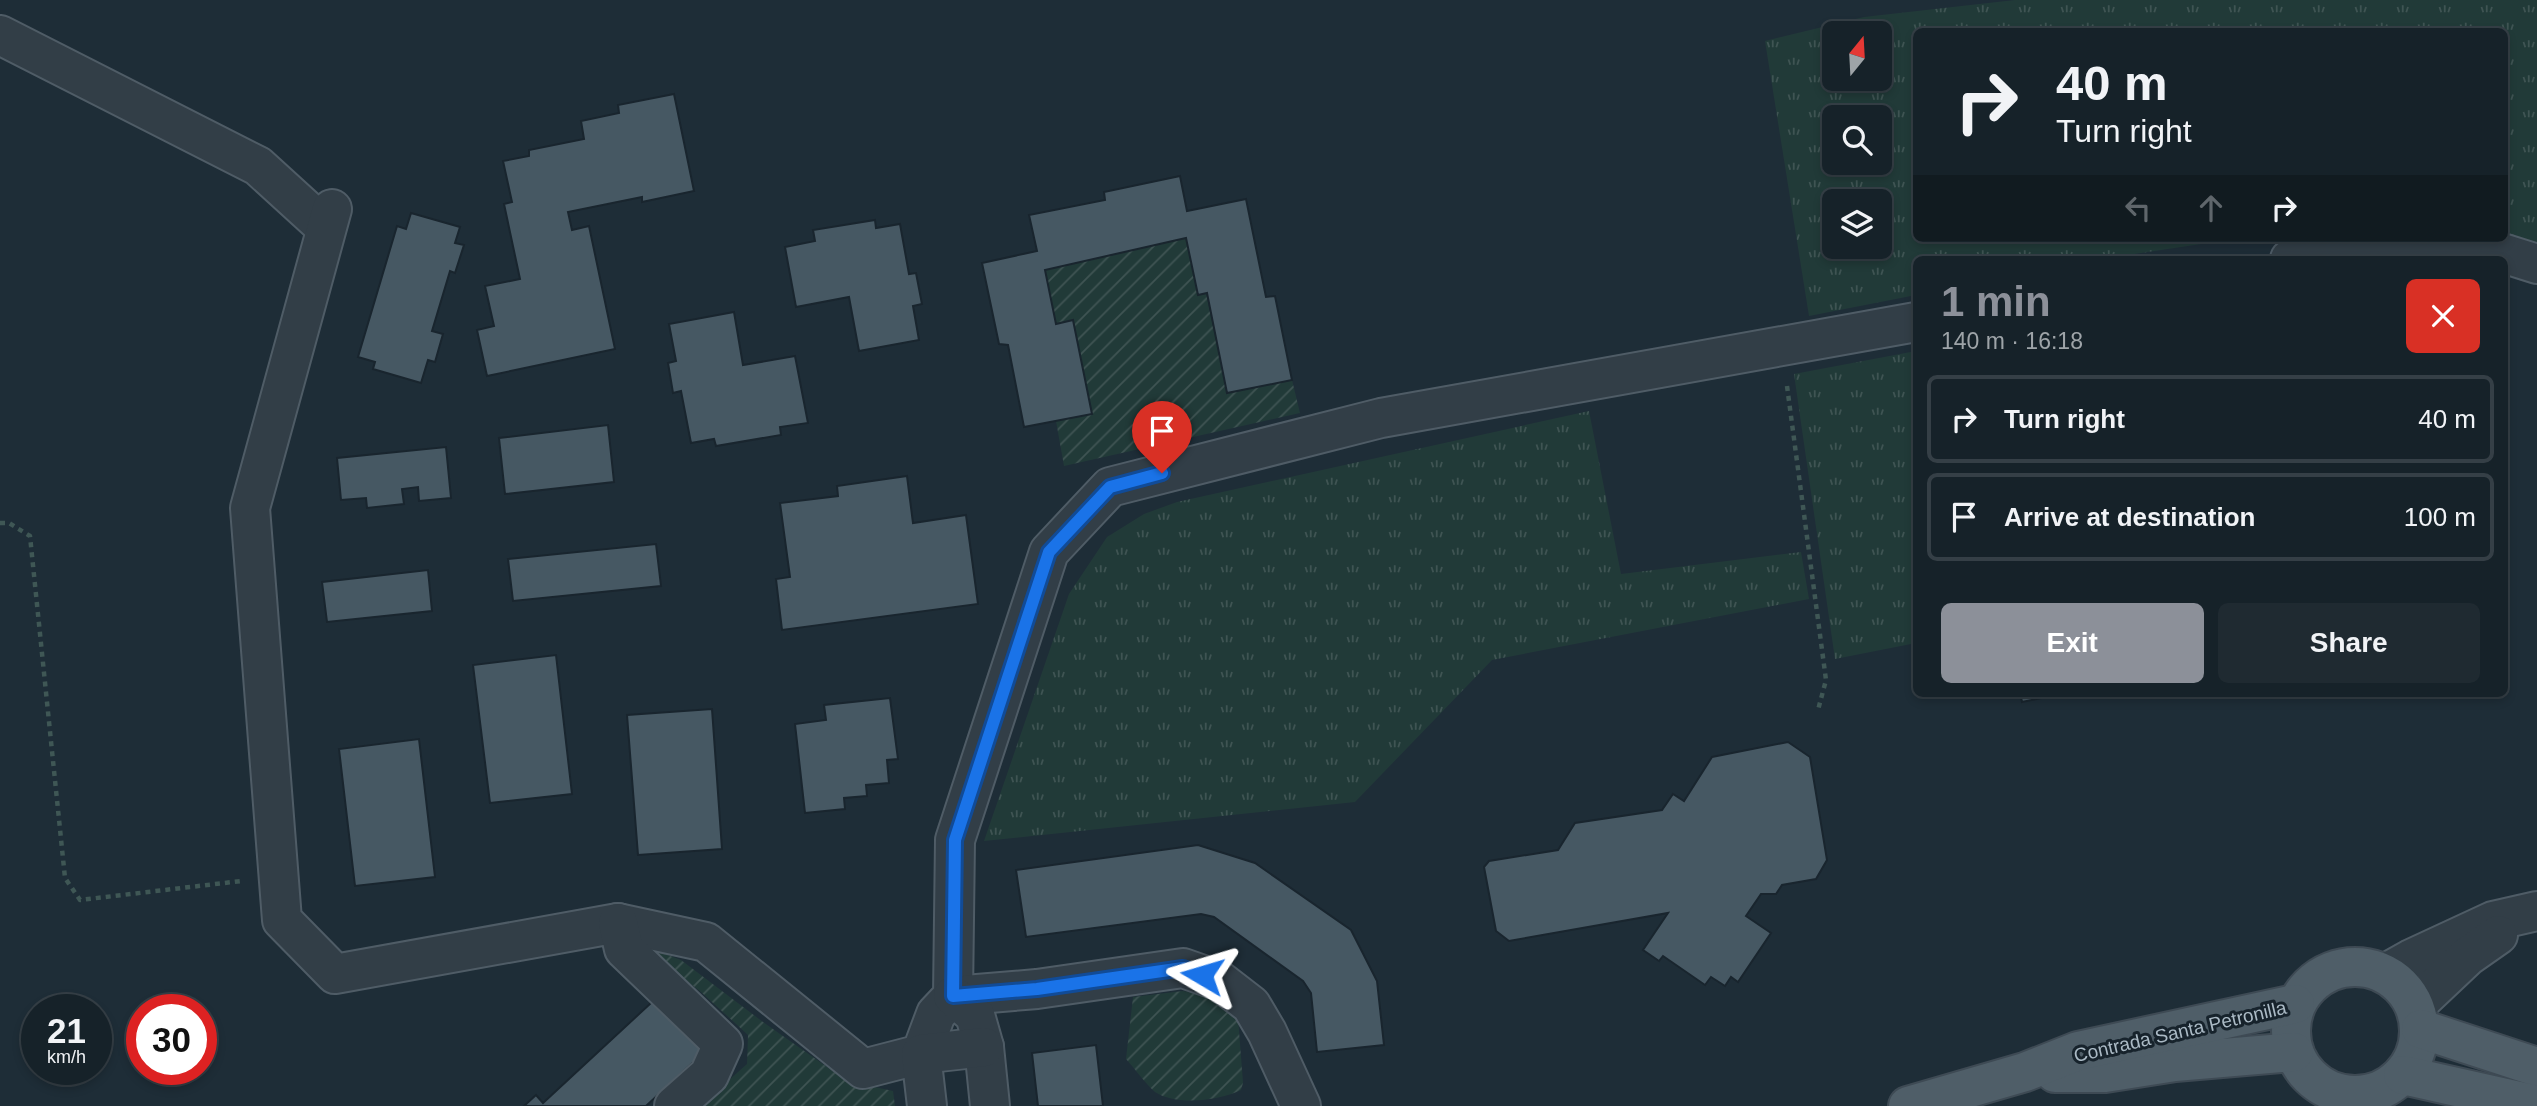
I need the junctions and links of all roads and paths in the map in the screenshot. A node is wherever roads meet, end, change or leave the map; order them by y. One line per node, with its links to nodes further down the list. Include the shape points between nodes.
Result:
1 (0, 35): 8 (street, via 258,166 329,218 250,508)
2 (2324, 256): 3 (street, via 2496,251)
3 (2537, 264)
4 (1913, 323): 12 (street, via 1381,418 1110,487 1049,552 955,840)
5 (1785, 374): 7 (path, via 1826,680)
6 (0, 523): 8 (path, via 9,523 30,536 65,878 80,900)
7 (1818, 710)
8 (279, 878): 10 (street, via 282,920 335,974)
9 (2533, 912): 11 (street, via 2493,920); 14 (street, via 2468,956)
10 (618, 923): 17 (street, via 706,942 863,1069); 22 (street, via 624,949 723,1044 709,1075)
11 (2386, 973): 13 (main road, Contrada Santa Petronilla, via 2355,965 2321,975); 14 (main road, via 2405,987)
12 (953, 996): 15 (street, via 975,1015); 17 (street, via 936,1014); 25 (street, via 1183,968 1220,981 1251,1005)
13 (2295, 1004): 16 (main road, Contrada Santa Petronilla, via 2289,1031); 19 (main road, Contrada Santa Petronilla, via 2078,1051)
14 (2418, 1017): 18 (main road); 20 (main road, via 2416,1053)
15 (985, 1047): 17 (street); 24 (street)
16 (2294, 1052): 19 (main road, Contrada Santa Petronilla, via 2105,1073); 20 (main road, via 2307,1074 2328,1090 2357,1095 2382,1090)
17 (921, 1054): 23 (street)
18 (2537, 1067)
19 (2025, 1072): 26 (main road, Contrada Santa Petronilla)
20 (2403, 1076): 21 (main road)
21 (2537, 1105)
22 (674, 1106)
23 (927, 1106)
24 (990, 1106)
25 (1301, 1106)
26 (1909, 1106)

